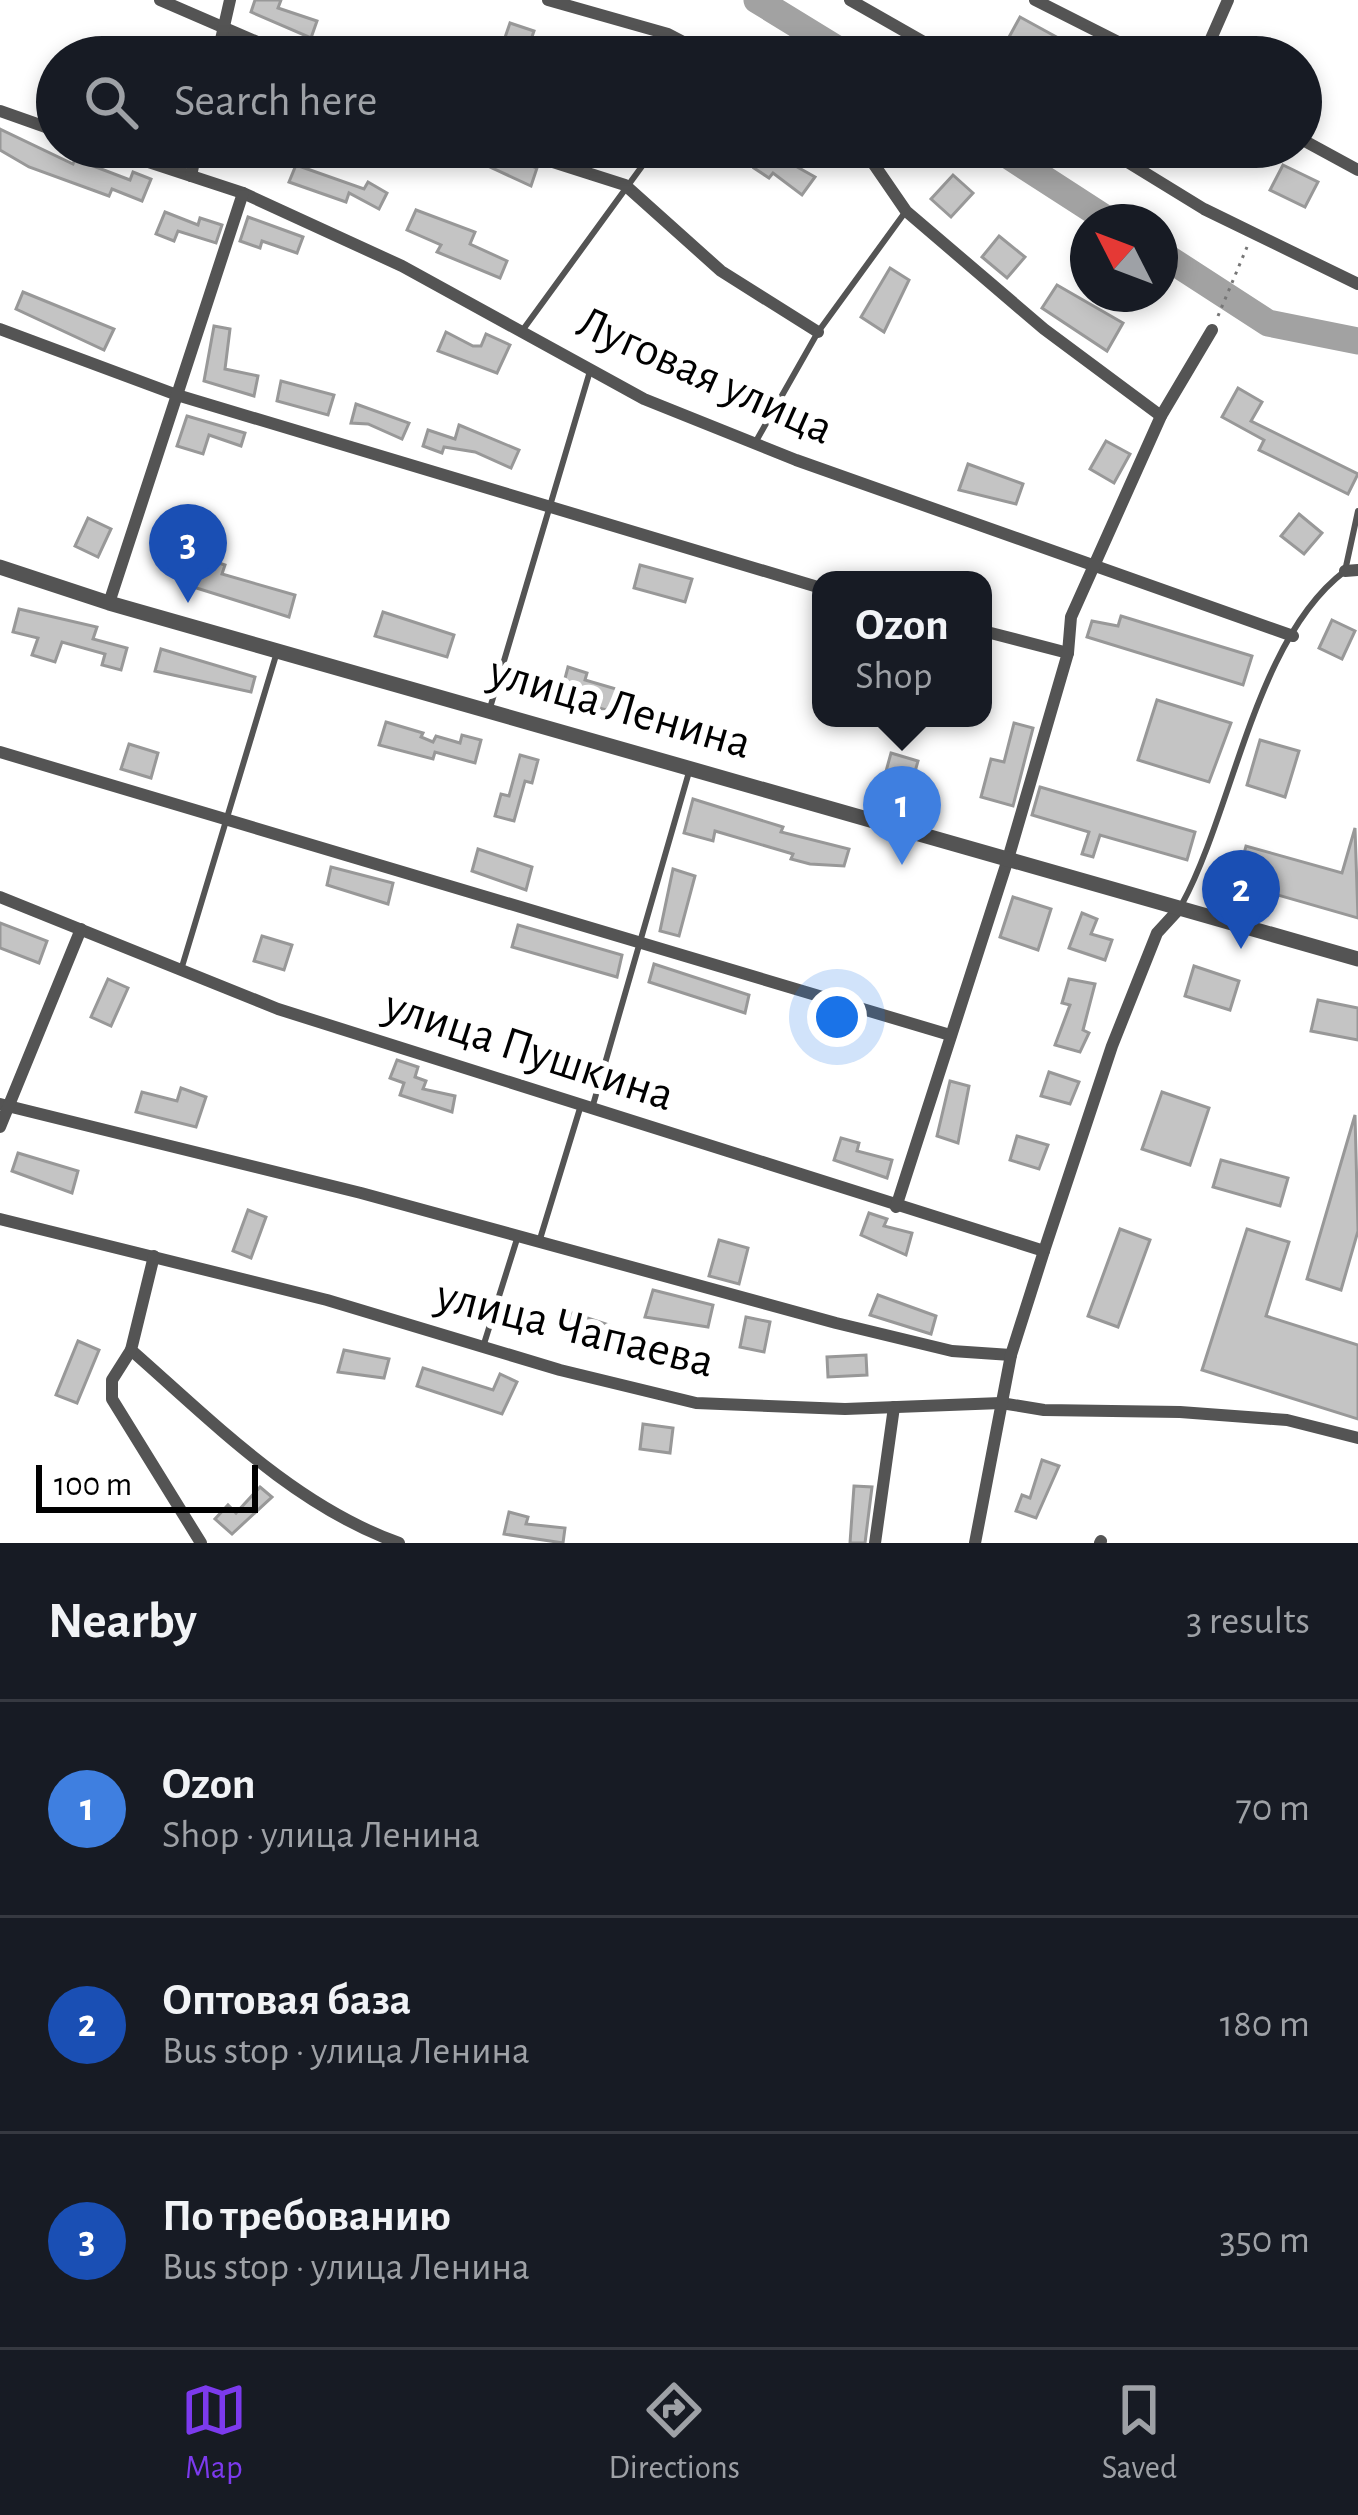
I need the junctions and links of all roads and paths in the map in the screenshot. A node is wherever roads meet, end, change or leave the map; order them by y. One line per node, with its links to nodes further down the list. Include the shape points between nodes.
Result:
1 (160, 0): 7 (street)
2 (230, 0): 7 (street)
3 (548, 0): 10 (street)
4 (850, 0): 11 (street)
5 (1035, 0): 12 (street)
6 (1228, 0): 13 (street)
7 (223, 27): 8 (street); 9 (street)
8 (221, 36)
9 (244, 36)
10 (672, 36)
11 (913, 36)
12 (1106, 36)
13 (1212, 36)
14 (0, 111): 15 (street)
15 (36, 124)
16 (1322, 150): 23 (street)
17 (167, 168): 24 (street, Луговая улица)
18 (193, 168): 24 (street)
19 (572, 168): 25 (street)
20 (639, 168): 25 (lane)
21 (876, 168): 27 (street)
22 (1140, 168): 28 (street)
23 (1358, 170)
24 (191, 176): 26 (street, Луговая улица)
25 (625, 185): 32 (lane); 33 (street, via 721,271)
26 (243, 193): 32 (street, Луговая улица); 35 (street)
27 (905, 211): 33 (lane); 36 (street)
28 (1252, 234): 29 (street); 31 (path)
29 (1358, 284)
30 (0, 329): 35 (street)
31 (1212, 329): 36 (street)
32 (522, 331): 34 (street, Луговая улица)
33 (818, 332): 37 (lane)
34 (590, 371): 37 (street, Луговая улица); 38 (lane)
35 (177, 395): 38 (street); 44 (street)
36 (1161, 416): 40 (street)
37 (755, 443): 40 (street, Луговая улица)
38 (553, 507): 43 (street); 49 (lane)
39 (1358, 511): 42 (lane)
40 (1091, 564): 46 (street, Луговая улица); 48 (street, via 1071,617)
41 (0, 566): 44 (street, улица Ленина)
42 (1352, 570): 46 (lane, via 1321,590)
43 (812, 585)
44 (109, 603): 47 (street, улица Ленина)
45 (992, 633): 48 (street)
46 (1293, 635): 55 (lane)
47 (278, 651): 49 (street, улица Ленина); 52 (lane)
48 (1068, 653): 53 (street)
49 (489, 711): 51 (street, улица Ленина)
50 (0, 752): 52 (street)
51 (690, 768): 53 (street, улица Ленина); 57 (lane)
52 (223, 819): 57 (street); 59 (lane)
53 (1008, 859): 55 (street, улица Ленина); 60 (street)
54 (0, 897): 56 (street, улица Пушкина)
55 (1180, 908): 58 (street, улица Ленина); 68 (street, via 1156,932)
56 (81, 929): 59 (street, улица Пушкина); 61 (street)
57 (640, 941): 60 (street); 62 (lane)
58 (1358, 959)
59 (181, 970): 62 (street, улица Пушкина)
60 (950, 1035): 64 (street)
61 (5, 1106): 63 (street); 66 (street)
62 (586, 1107): 64 (street, улица Пушкина); 67 (lane)
63 (0, 1127)
64 (896, 1207): 68 (street, улица Пушкина)
65 (0, 1219): 69 (street, улица Чапаева)
66 (518, 1236): 67 (street); 70 (lane)
67 (539, 1242): 72 (street, via 952,1351)
68 (1044, 1250): 72 (street)
69 (154, 1256): 70 (street, улица Чапаева); 71 (street)
70 (482, 1347): 74 (street, улица Чапаева, via 696,1403)
71 (131, 1350): 76 (street, via 112,1380 112,1399); 77 (street, via 302,1494)
72 (1011, 1355): 73 (street)
73 (1001, 1403): 74 (street, улица Чапаева); 75 (street, улица Чапаева, via 1287,1420); 79 (street)
74 (893, 1407): 78 (street)
75 (1358, 1438)
76 (201, 1543)
77 (399, 1543)
78 (875, 1543)
79 (975, 1543)

